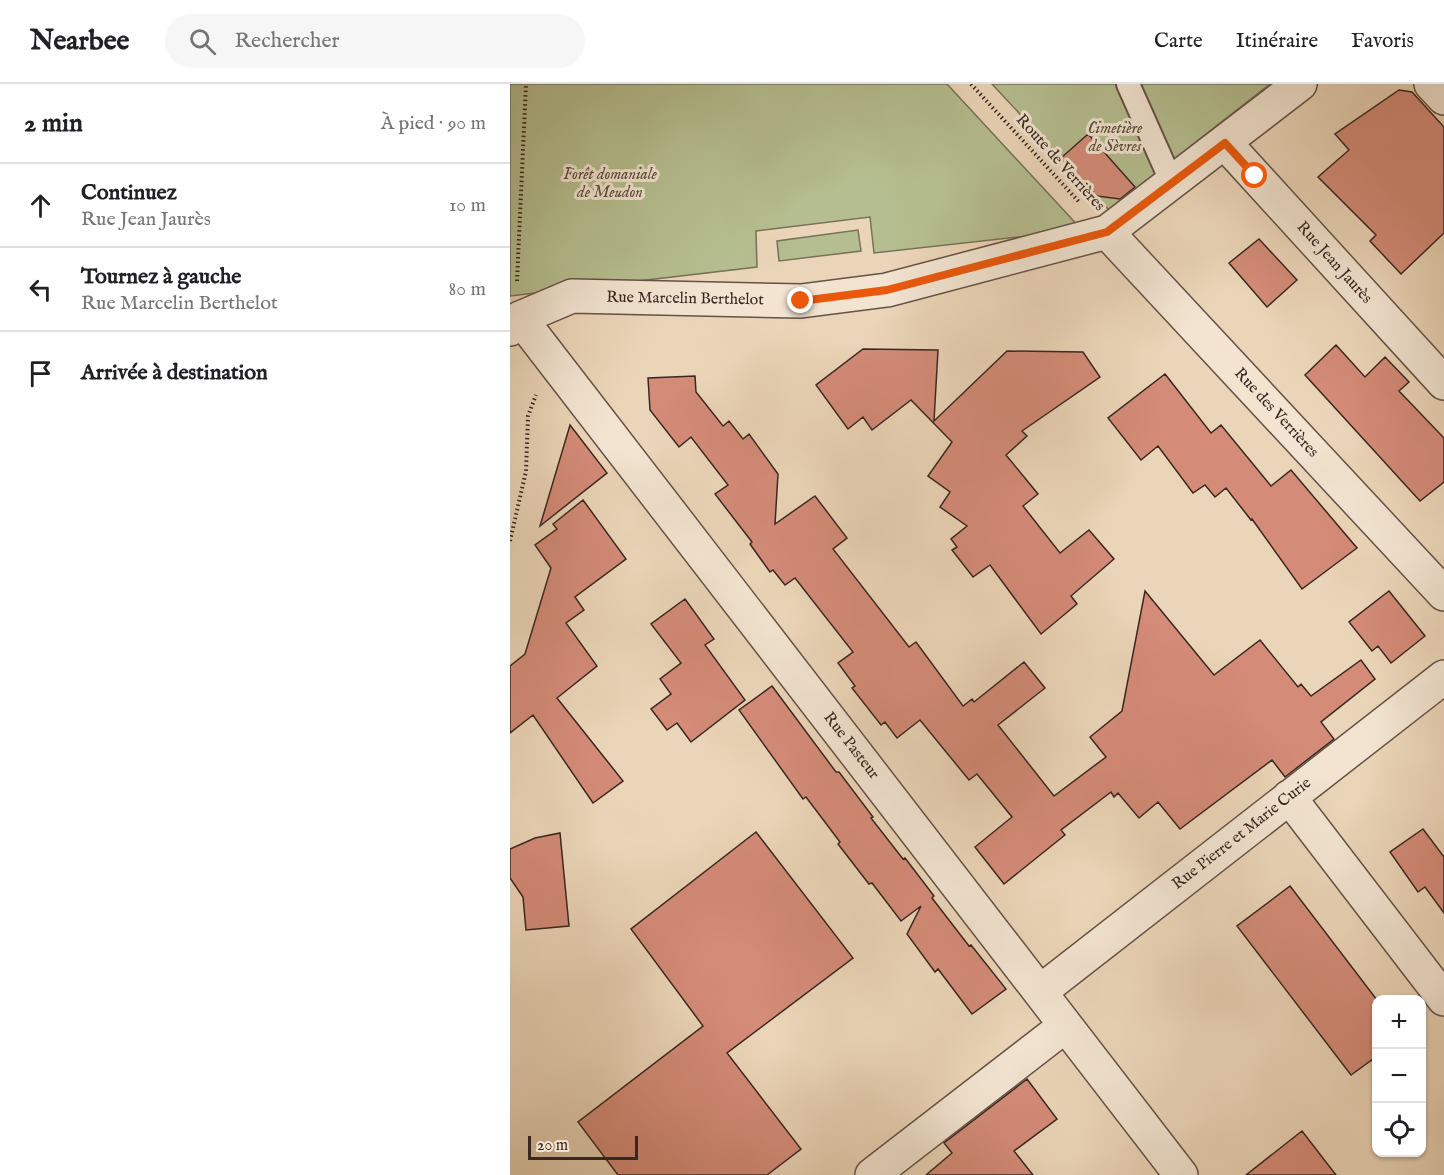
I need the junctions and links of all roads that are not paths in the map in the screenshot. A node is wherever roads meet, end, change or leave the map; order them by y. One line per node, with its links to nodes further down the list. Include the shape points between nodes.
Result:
1 (1128, 84): 6 (lane)
2 (1300, 84): 5 (street, Rue Marcelin Berthelot)
3 (1431, 84): 4 (street)
4 (1444, 98)
5 (1225, 143): 6 (street, Rue Marcelin Berthelot); 9 (street, Rue Jean Jaurès)
6 (1172, 183): 7 (street, Rue Marcelin Berthelot)
7 (1107, 232): 8 (street, Rue Marcelin Berthelot, via 887,290 801,301 572,296); 10 (street, Rue des Verrières)
8 (515, 323): 13 (street, Rue Pasteur)
9 (1444, 383)
10 (1444, 594)
11 (1444, 677): 12 (street, Rue Pierre et Marie Curie)
12 (1289, 797): 13 (street, Rue Pierre et Marie Curie); 14 (street)
13 (1041, 991): 15 (street, Rue Pasteur)
14 (1444, 999)
15 (1065, 1026): 16 (street); 17 (street, Rue Pasteur)
16 (872, 1175)
17 (1181, 1175)

